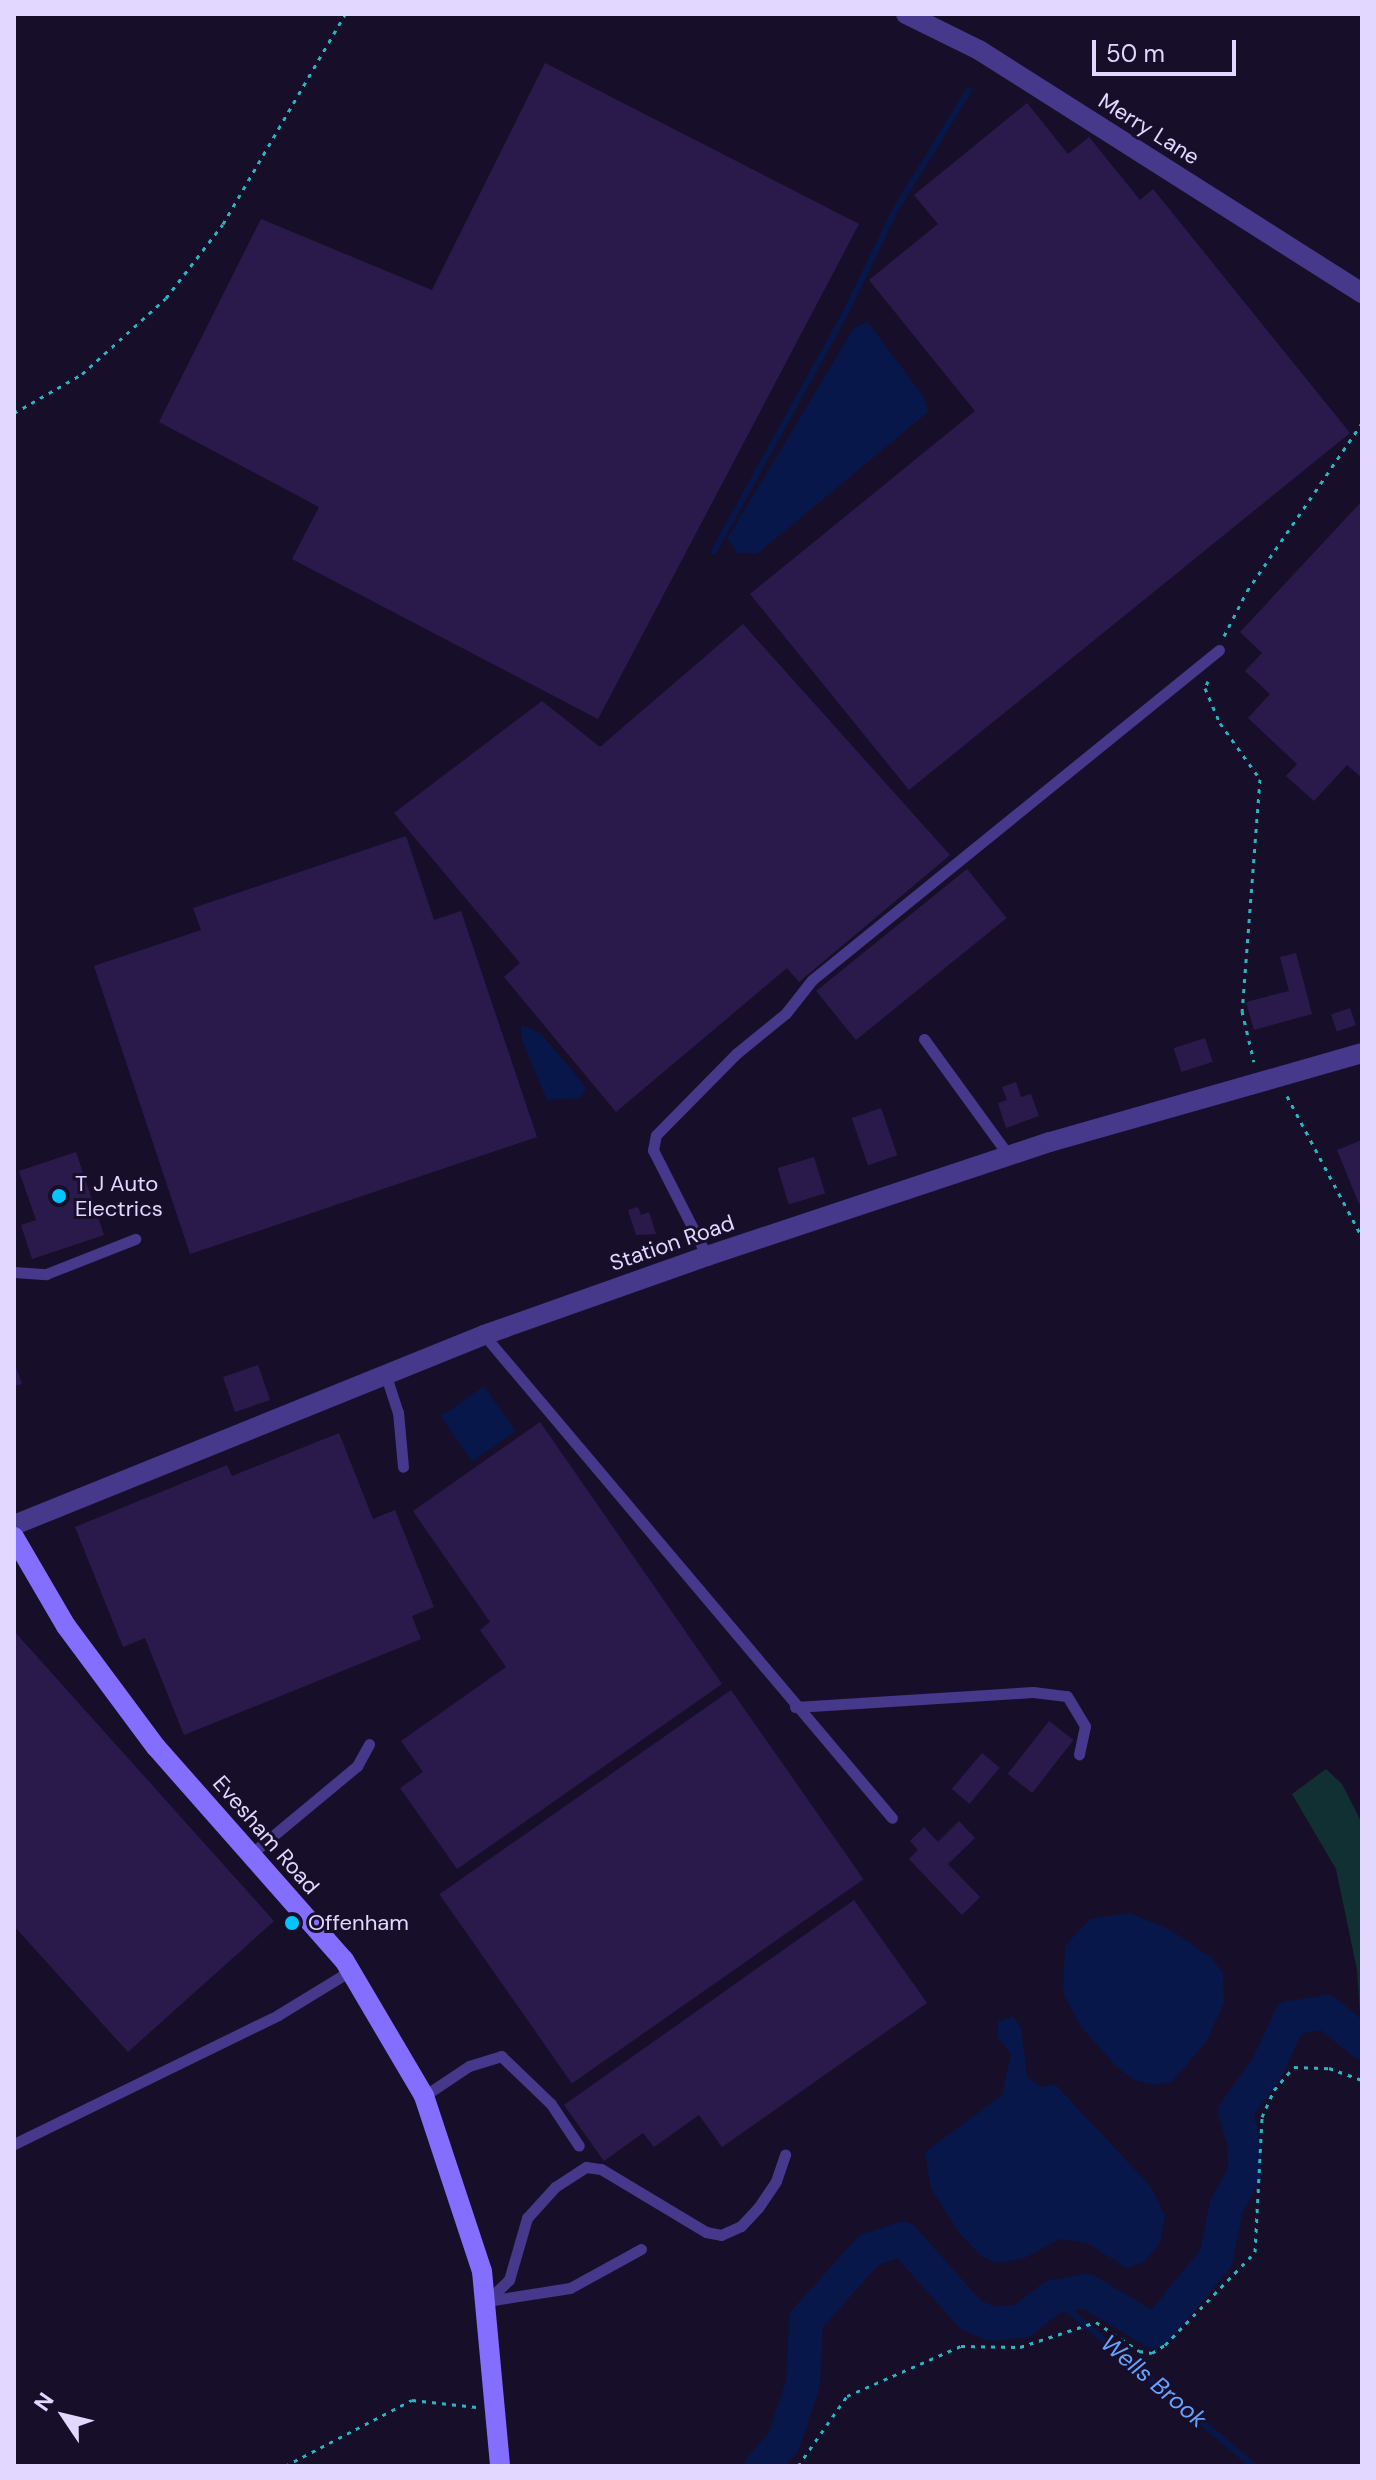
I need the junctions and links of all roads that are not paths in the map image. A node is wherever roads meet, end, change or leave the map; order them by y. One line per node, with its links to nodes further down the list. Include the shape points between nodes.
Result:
1 (906, 14): 2 (street, Merry Lane, via 979,50)
2 (1362, 293)
3 (1219, 650): 8 (lane, via 812,980 786,1013 737,1053 656,1135 653,1150)
4 (924, 1039): 6 (lane)
5 (1362, 1053): 6 (street, Station Road)
6 (1009, 1156): 8 (street, Station Road)
7 (135, 1239): 9 (lane, via 46,1274)
8 (707, 1256): 10 (street, Station Road)
9 (14, 1272)
10 (484, 1335): 11 (street, Station Road); 15 (lane)
11 (386, 1376): 12 (lane, via 398,1412); 13 (street, Station Road)
12 (403, 1467)
13 (14, 1525)
14 (14, 1537): 19 (main road, Evesham Road, via 66,1626 156,1747)
15 (795, 1707): 17 (lane, via 1033,1692 1067,1696 1085,1726); 18 (lane)
16 (369, 1744): 19 (lane, via 357,1766)
17 (1079, 1754)
18 (892, 1818)
19 (251, 1854): 20 (main road, Evesham Road)
20 (350, 1971): 21 (main road, Evesham Road); 22 (lane, via 278,2015)
21 (424, 2096): 23 (lane, via 469,2066 501,2056 551,2104); 26 (main road, Evesham Road, via 482,2271)
22 (14, 2144)
23 (579, 2146)
24 (785, 2155): 26 (lane, via 758,2208 741,2226 721,2235 706,2232 601,2169 586,2167 555,2187 527,2218 509,2280)
25 (641, 2249): 26 (lane, via 570,2288)
26 (487, 2301): 27 (main road, Evesham Road)
27 (500, 2466)

